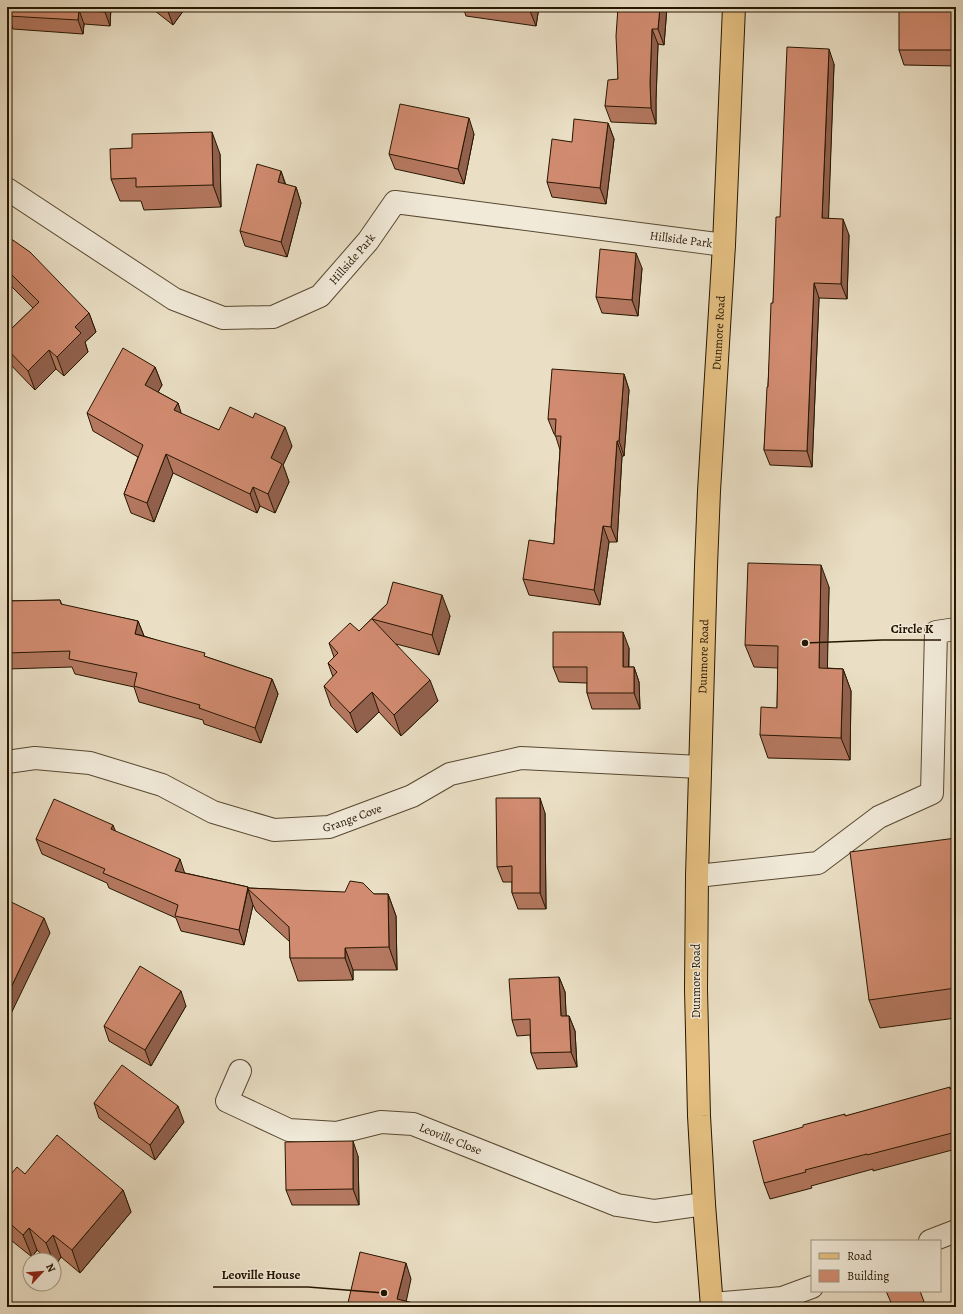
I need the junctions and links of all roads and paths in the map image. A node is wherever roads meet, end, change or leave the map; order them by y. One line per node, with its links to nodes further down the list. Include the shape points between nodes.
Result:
1 (734, 7): 3 (main road, Dunmore Road)
2 (7, 189): 3 (street, Hillside Park, via 174,300 224,318 274,317 320,296 368,241 395,202)
3 (724, 245): 6 (main road, Dunmore Road, via 708,499)
4 (956, 629): 7 (street, via 936,632 932,793 879,817 818,863)
5 (7, 762): 6 (street, Grange Cove, via 35,758 90,763 162,785 213,812 274,830 329,827 412,796 450,774 521,758)
6 (700, 767): 7 (main road, Dunmore Road)
7 (697, 876): 9 (main road, Dunmore Road, via 697,1034)
8 (240, 1071): 9 (street, Leoville Close, via 228,1101 289,1130 337,1133 381,1122 414,1124 617,1205 655,1211)
9 (704, 1204): 13 (main road, Dunmore Road)
10 (956, 1231): 11 (street)
11 (933, 1240)
12 (811, 1287): 13 (street, via 782,1298)
13 (712, 1306)

